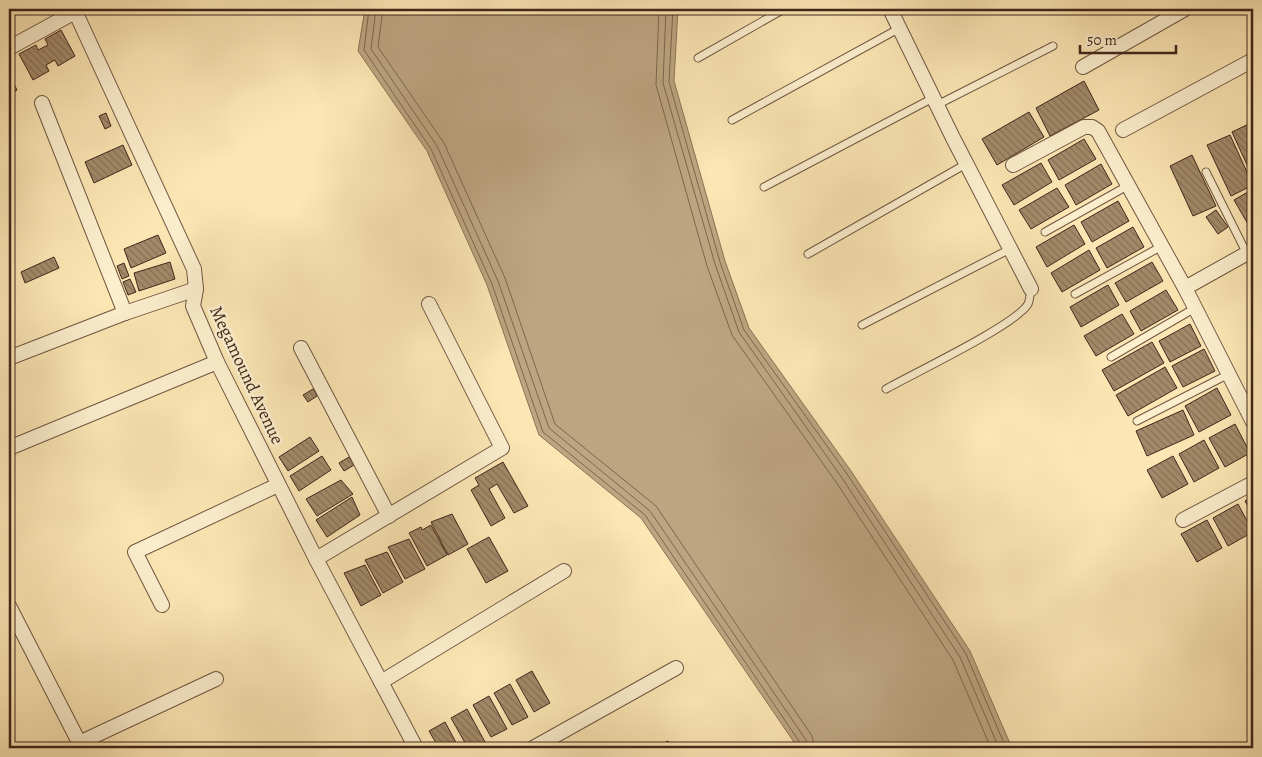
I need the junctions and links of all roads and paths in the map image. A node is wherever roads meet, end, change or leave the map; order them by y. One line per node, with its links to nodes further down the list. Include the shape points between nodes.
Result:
1 (784, 9): 8 (lane)
2 (890, 9): 5 (street)
3 (1185, 9): 10 (street)
4 (75, 10): 7 (street); 26 (street, Megamound Avenue, via 194,269)
5 (900, 28): 12 (street); 13 (lane)
6 (1053, 46): 12 (lane)
7 (9, 48)
8 (698, 58)
9 (1253, 60): 14 (street)
10 (1083, 66)
11 (42, 102): 31 (street)
12 (935, 102): 15 (street); 19 (lane)
13 (732, 120)
14 (1123, 130)
15 (966, 164): 22 (street); 24 (lane)
16 (1013, 165): 18 (street, via 1084,127 1092,127 1098,130)
17 (1206, 172): 23 (lane)
18 (1129, 185): 20 (lane); 21 (street)
19 (764, 188)
20 (1045, 232)
21 (1162, 246): 25 (street); 28 (lane)
22 (1010, 250): 27 (street); 32 (lane)
23 (1250, 252): 25 (street)
24 (808, 254)
25 (1185, 288): 30 (street)
26 (196, 289): 31 (street); 36 (street, Megamound Avenue, via 193,306)
27 (1031, 289): 38 (lane, via 1028,304 1018,316)
28 (1075, 294)
29 (430, 304): 44 (street, via 502,448)
30 (1195, 308): 34 (lane); 37 (street)
31 (125, 313): 35 (street)
32 (862, 325)
33 (301, 348): 44 (street)
34 (1111, 357)
35 (9, 358)
36 (217, 362): 41 (street); 42 (street, Megamound Avenue)
37 (1229, 374): 39 (lane); 40 (street)
38 (886, 388)
39 (1137, 421)
40 (1253, 422)
41 (9, 448)
42 (278, 484): 46 (street, Megamound Avenue); 48 (street, via 135,552)
43 (1253, 484): 45 (street)
44 (389, 516): 46 (street)
45 (1182, 520)
46 (316, 560): 52 (street, Megamound Avenue)
47 (564, 571): 52 (street)
48 (162, 605)
49 (9, 606): 53 (street)
50 (676, 668): 55 (street)
51 (216, 679): 53 (street)
52 (381, 682): 54 (street, Megamound Avenue)
53 (80, 746)
54 (416, 748)
55 (533, 748)

